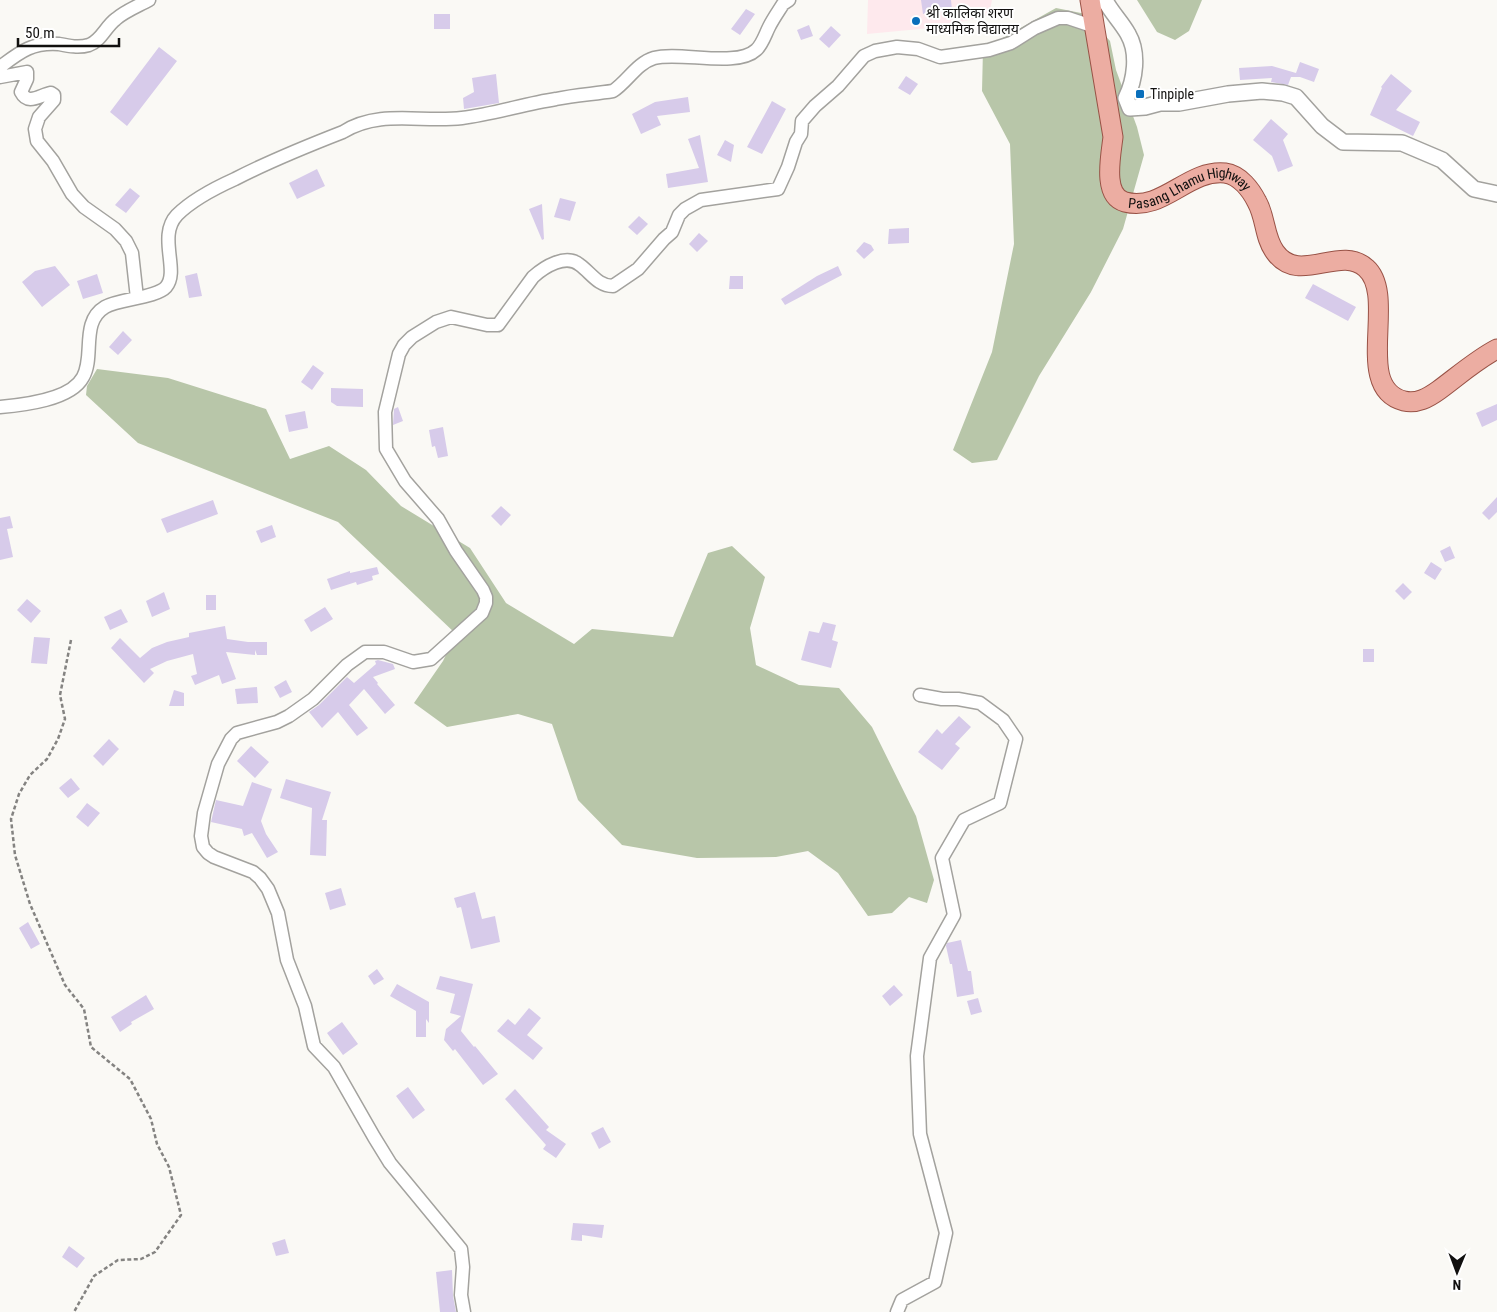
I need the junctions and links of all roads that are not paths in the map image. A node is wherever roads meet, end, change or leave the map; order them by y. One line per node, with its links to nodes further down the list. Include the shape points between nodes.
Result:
1 (149, 0): 6 (street, via 118,16 90,45 38,44 21,51)
2 (789, 0): 9 (street, via 783,4 757,49 750,55 655,58 640,65 612,91 491,113 429,120 370,120 246,173 212,190 172,221 168,231 170,276 166,287)
3 (1090, 0): 5 (main road, Pasang Lhamu Highway)
4 (1102, 0): 8 (street, via 1128,34 1134,53 1132,87 1126,98 1130,108 1228,94 1283,93 1296,97 1322,126 1343,142 1402,143 1442,160 1474,189)
5 (1095, 28): 10 (main road, Pasang Lhamu Highway, via 1113,137 1110,178 1118,199 1132,204 1149,203 1202,177 1231,175 1241,181 1255,198 1269,243 1286,262 1302,267 1348,261 1363,265 1373,277 1378,297 1379,374 1384,386 1399,399 1412,402 1428,397); 13 (street, via 1068,18 1058,18 1011,43 989,50 940,57 918,48 897,48 864,56 802,121 801,134 778,189 701,200 691,205 679,214 672,232 648,260 613,286 601,284 575,261 554,263 533,277 498,325 451,317 436,322 401,348 385,412 386,448 406,481 438,519 483,590 486,597 484,608 431,659 413,662 384,652 365,652 346,665 314,699 289,716 237,733 218,764 204,813 201,840 208,853 252,872 268,889 278,913 287,960 305,1006 314,1046 334,1067 395,1169 458,1242 464,1267 461,1295)
6 (0, 67)
7 (0, 77): 9 (street, via 27,72 22,96 32,99 51,93 54,95 54,100 39,117 35,129 37,141 72,194 126,241 132,253)
8 (1497, 194)
9 (137, 298): 11 (street, via 105,307 96,316 91,326 86,369 76,386 41,401)
10 (1497, 349)
11 (0, 407)
12 (920, 695): 14 (street, via 980,703 1003,720 1016,740 1000,803 964,820 942,858 954,915 930,958 917,1056 920,1134 946,1233 935,1282 902,1300)
13 (464, 1312)
14 (897, 1312)

